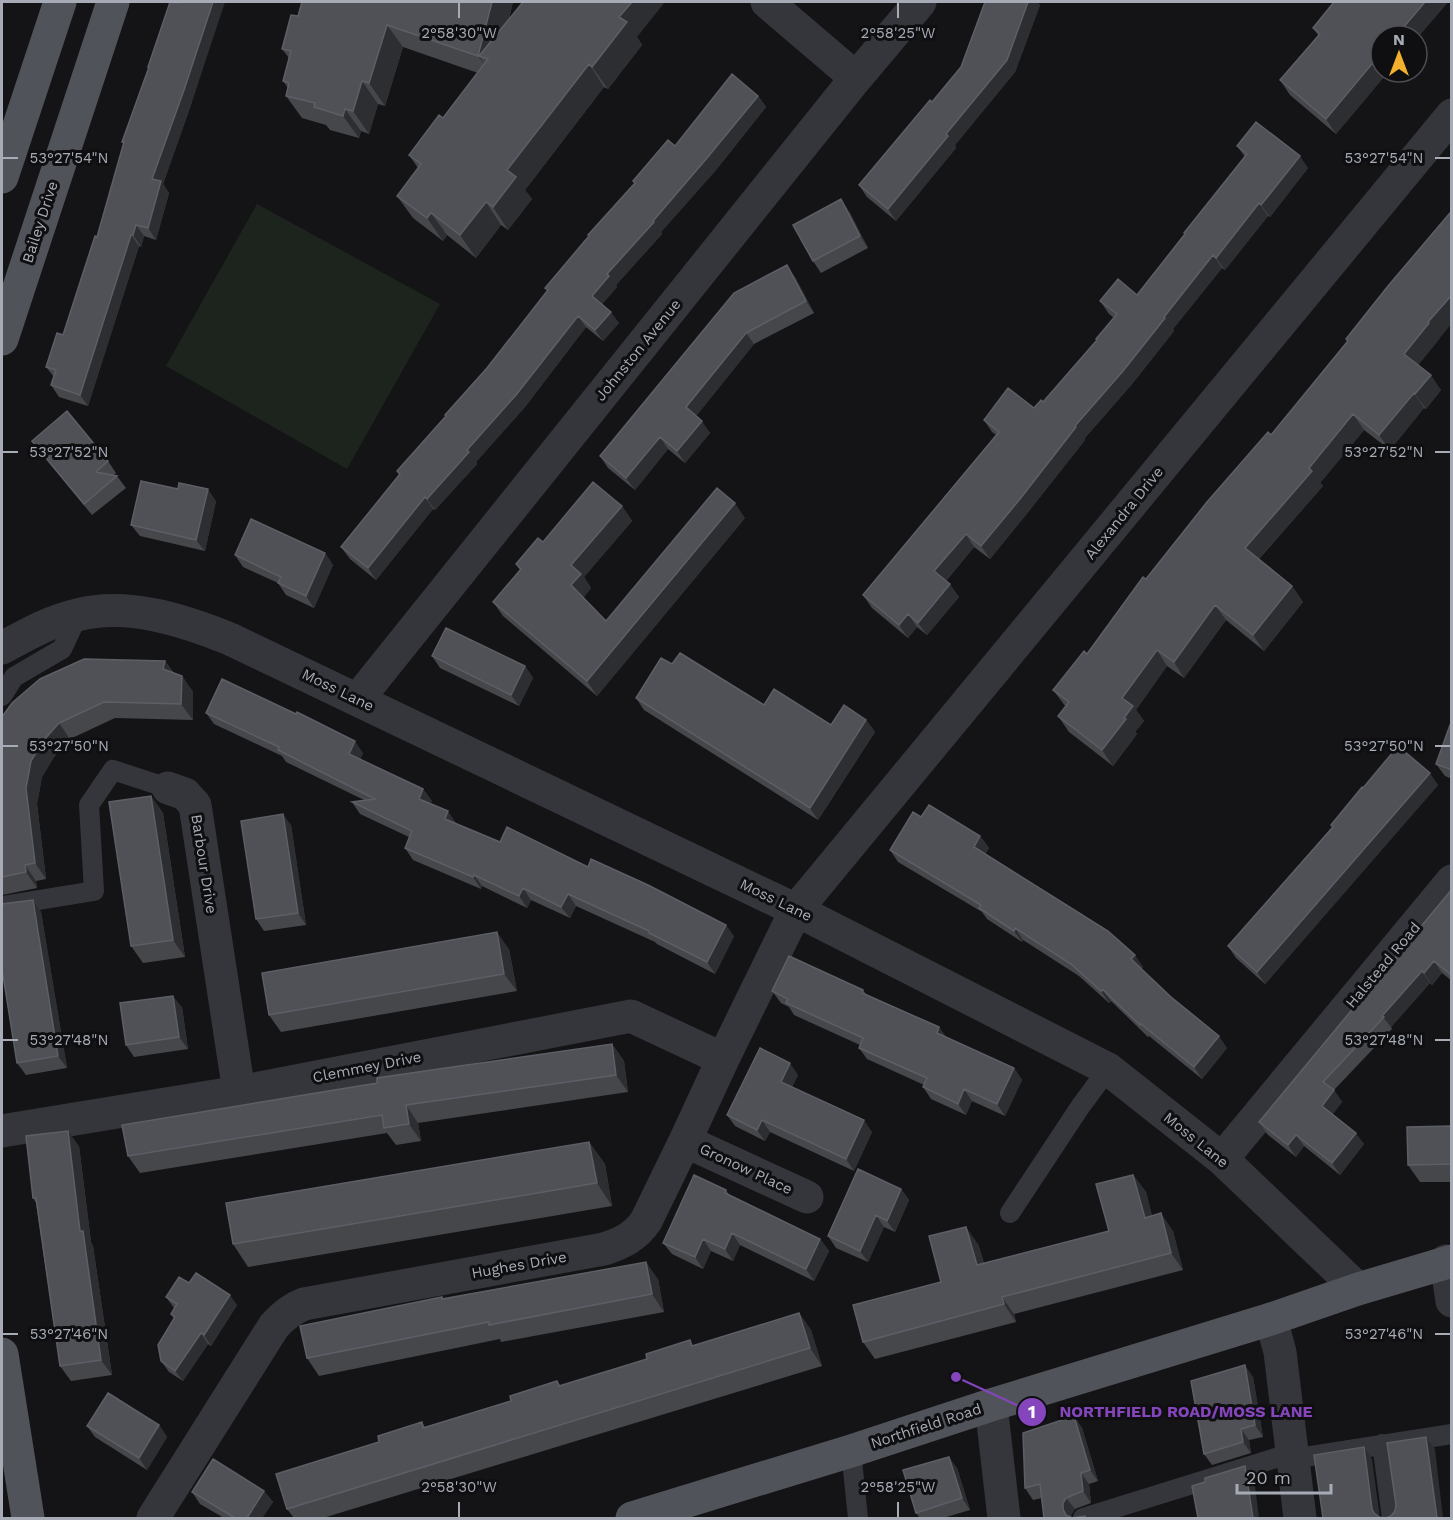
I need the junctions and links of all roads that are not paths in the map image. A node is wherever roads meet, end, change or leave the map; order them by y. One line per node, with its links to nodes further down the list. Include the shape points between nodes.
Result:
1 (60, 2): 7 (main road)
2 (113, 2): 8 (main road, Bailey Drive)
3 (767, 2): 5 (street)
4 (920, 2): 5 (street, Johnston Avenue)
5 (856, 78): 14 (street, Johnston Avenue)
6 (1445, 137): 18 (street, Alexandra Drive)
7 (2, 177)
8 (2, 339)
9 (78, 615): 11 (street, Moss Lane); 13 (lane, via 62,649 14,677); 14 (street, Moss Lane, via 131,612 194,624)
10 (2, 620): 11 (street)
11 (37, 628): 12 (street, Moss Lane)
12 (2, 648)
13 (2, 696)
14 (358, 699): 18 (street, Moss Lane)
15 (168, 788): 17 (lane, Barbour Drive, via 113,770 89,805 94,891); 21 (street, Barbour Drive, via 185,794 195,805)
16 (1452, 881): 24 (street, Halstead Road)
17 (2, 906)
18 (796, 910): 19 (street, Hughes Drive); 20 (street, Moss Lane)
19 (723, 1059): 21 (street, Clemmey Drive, via 632,1016); 23 (street, Hughes Drive)
20 (1108, 1069): 24 (street, Moss Lane); 26 (lane)
21 (239, 1092): 22 (street, Clemmey Drive)
22 (2, 1131)
23 (686, 1141): 25 (street, Gronow Place); 38 (street, Hughes Drive, via 646,1221 619,1244 293,1308 274,1326)
24 (1222, 1159): 28 (street, Moss Lane)
25 (807, 1197)
26 (1010, 1213)
27 (1449, 1261): 28 (main road); 29 (street)
28 (1358, 1289): 30 (main road, Northfield Road)
29 (1452, 1301)
30 (1270, 1320): 32 (main road, Northfield Road); 36 (street, via 1280,1352)
31 (2, 1354): 37 (main road)
32 (991, 1405): 35 (main road, Northfield Road); 41 (street)
33 (1452, 1434): 34 (lane)
34 (1382, 1444): 36 (lane); 44 (lane)
35 (851, 1451): 39 (main road, Northfield Road); 40 (lane)
36 (1292, 1456): 42 (lane); 43 (street)
37 (28, 1518)
38 (153, 1518)
39 (632, 1518)
40 (858, 1518)
41 (1004, 1518)
42 (1083, 1518)
43 (1300, 1518)
44 (1392, 1518)

